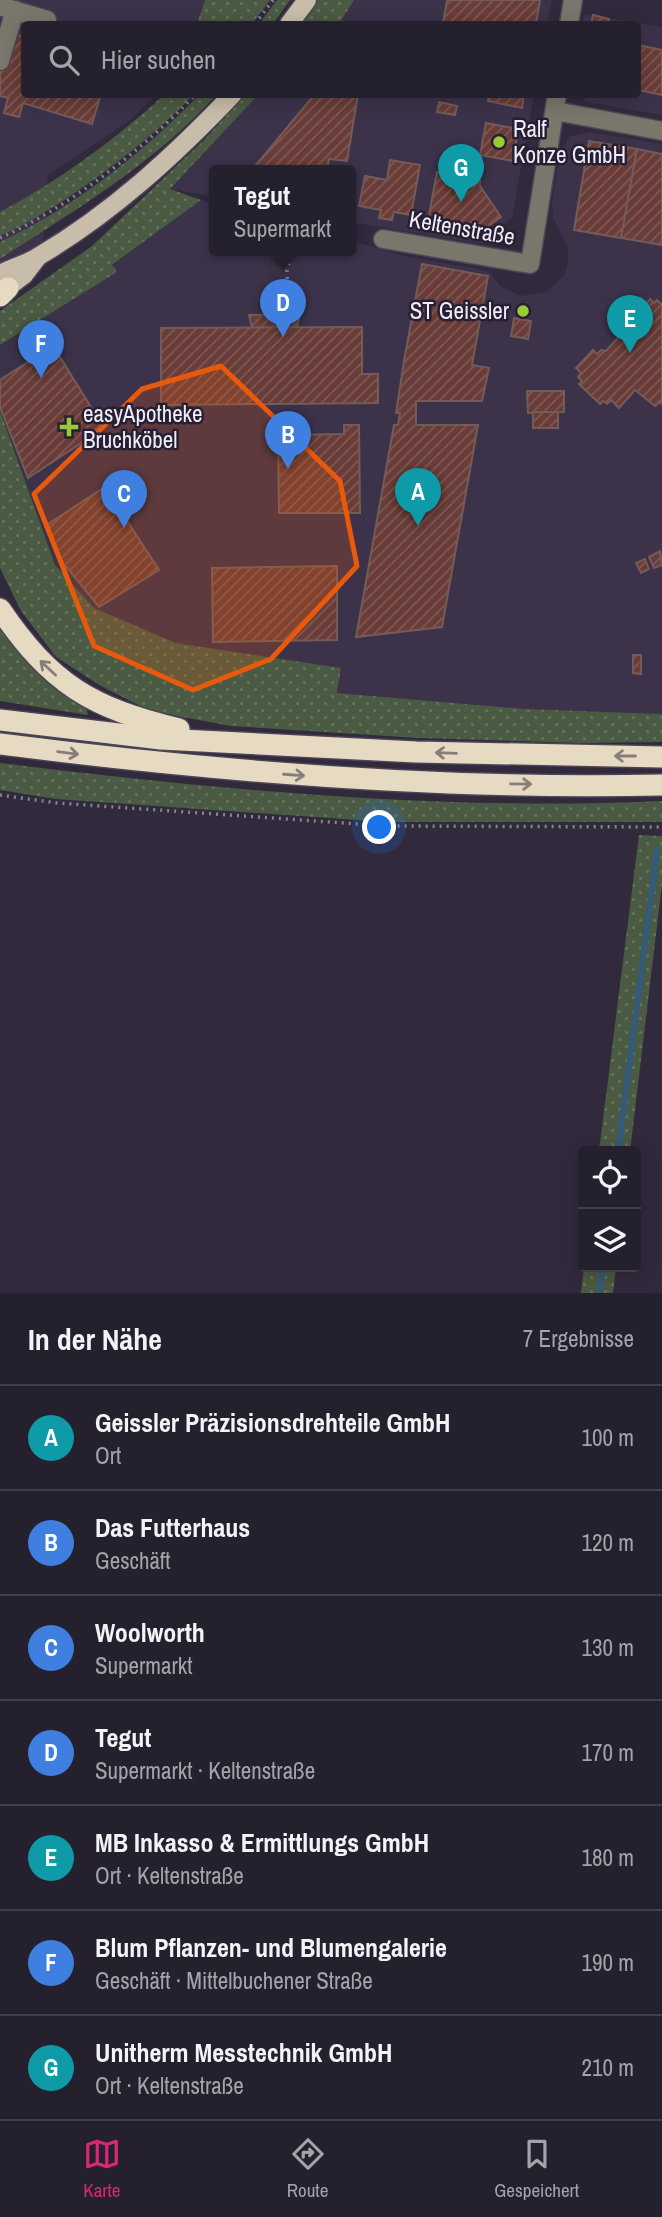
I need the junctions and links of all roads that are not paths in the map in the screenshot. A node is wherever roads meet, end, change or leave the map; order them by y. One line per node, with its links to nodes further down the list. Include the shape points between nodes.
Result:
1 (307, 0): 5 (main road)
2 (573, 0): 6 (street)
3 (7, 8): 4 (street); 7 (street)
4 (47, 20)
5 (291, 21)
6 (570, 21)
7 (0, 61)
8 (229, 98): 12 (main road, via 157,170)
9 (556, 103): 10 (street); 11 (street, Keltenstraße, via 530,264)
10 (662, 131)
11 (383, 239)
12 (2, 288)
13 (0, 609): 15 (highway, one-way to 13, via 141,720 82,695 31,652)
14 (0, 720): 15 (highway)
15 (222, 740): 17 (highway, one-way to 15, via 429,752)
16 (0, 744): 18 (highway, one-way to 18, via 351,779)
17 (662, 757)
18 (662, 785)

